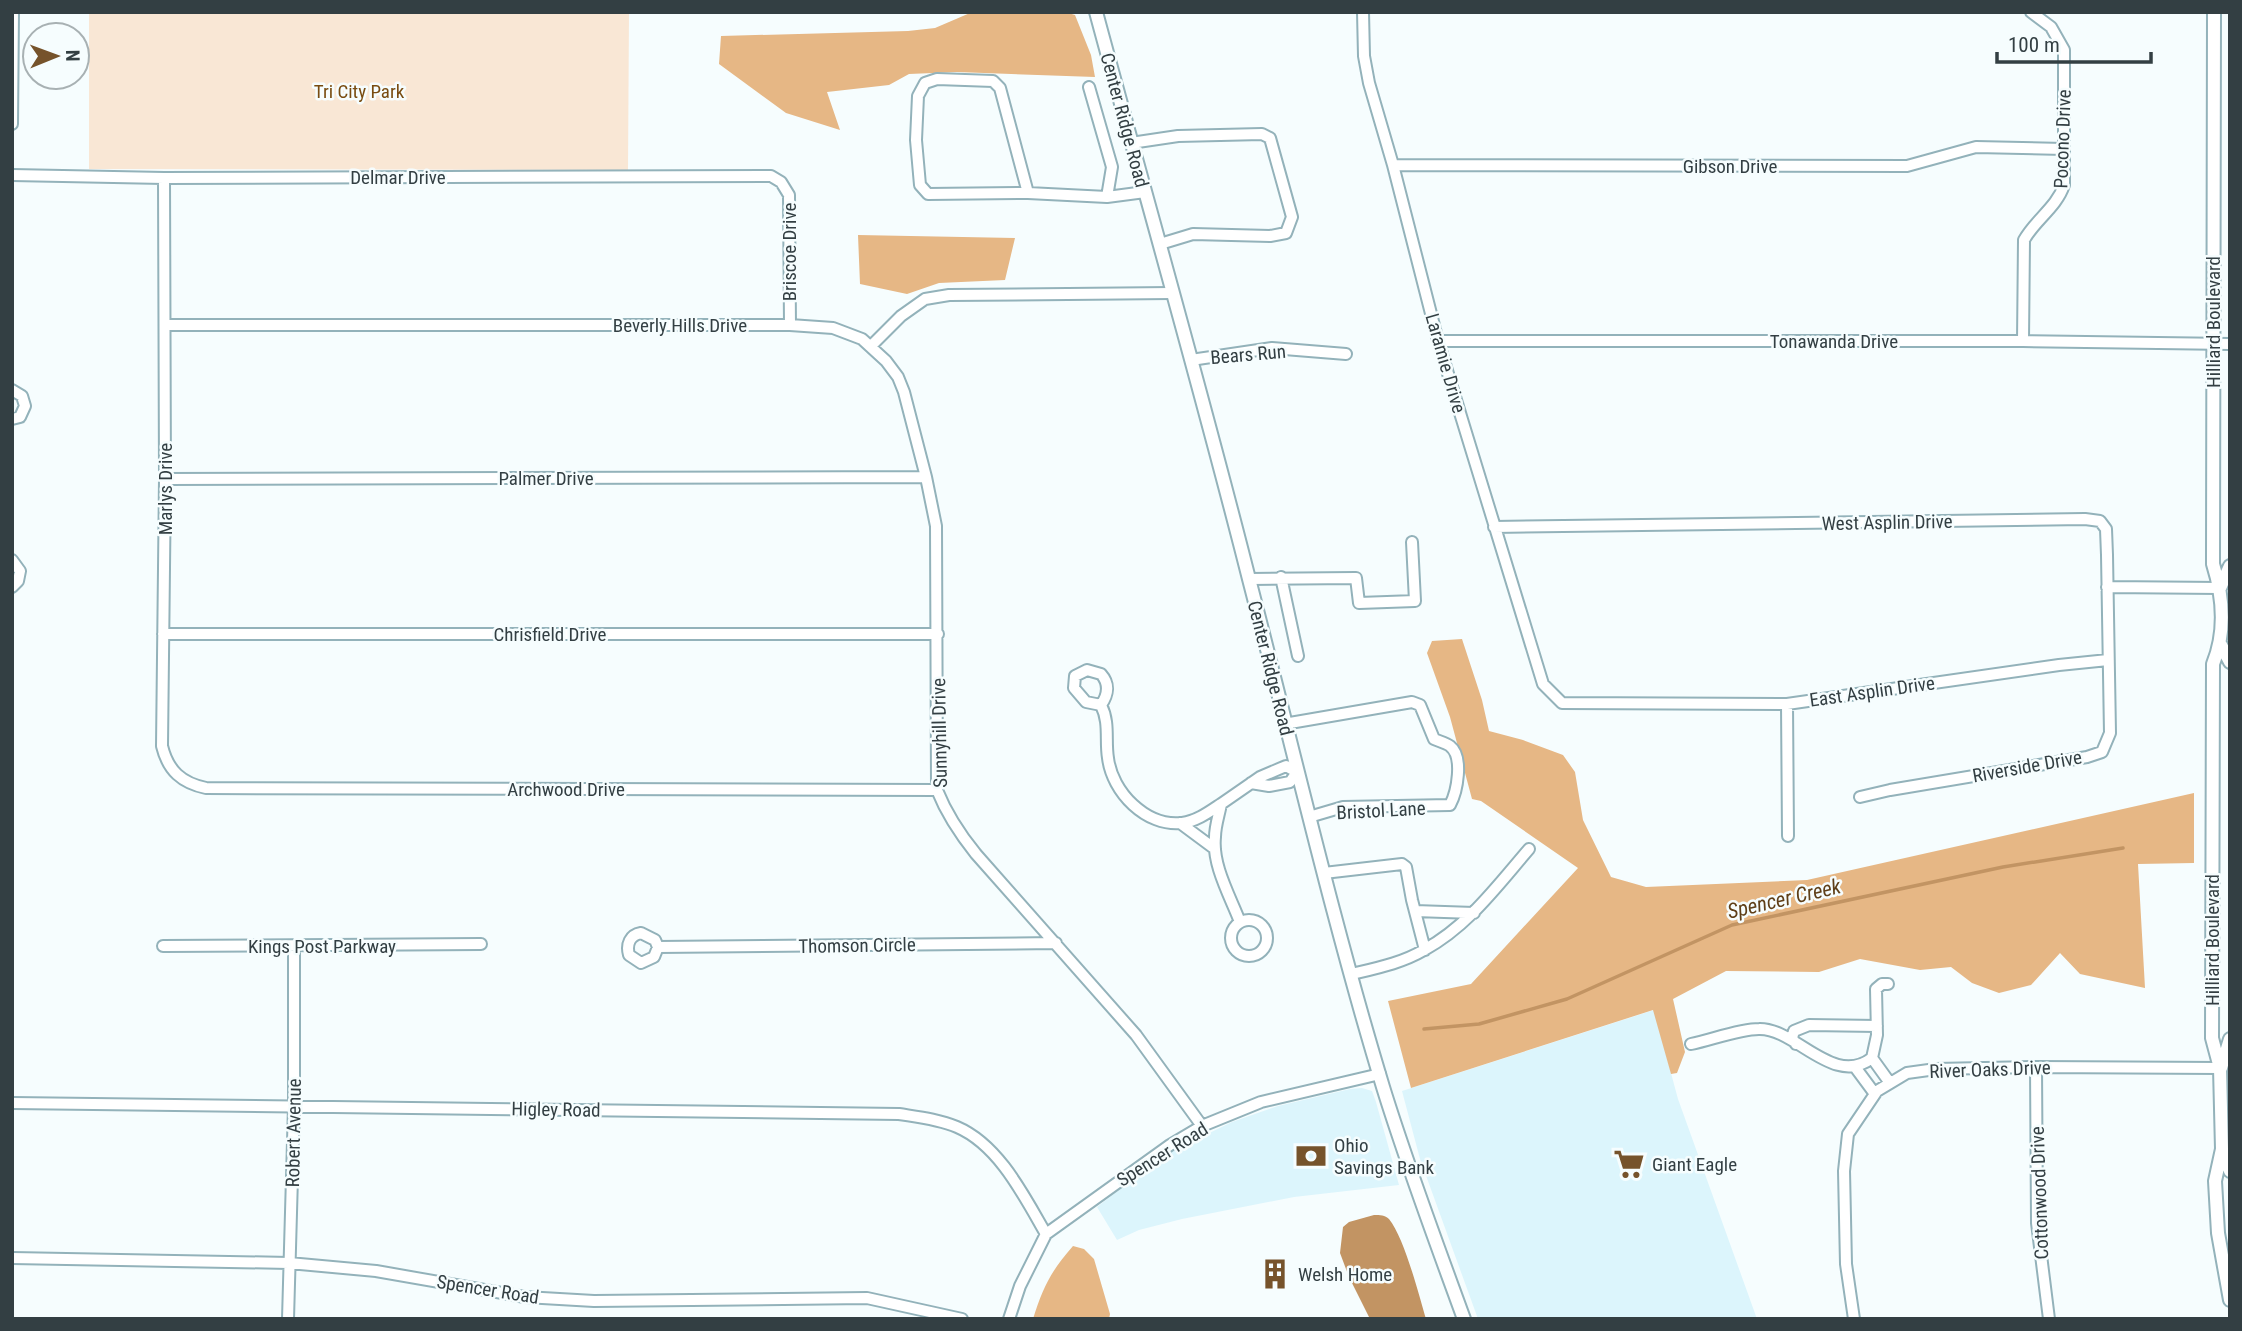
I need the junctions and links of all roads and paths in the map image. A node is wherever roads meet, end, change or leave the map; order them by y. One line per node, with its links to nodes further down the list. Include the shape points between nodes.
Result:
1 (13, 12): 7 (street)
2 (1096, 12): 8 (main road, Center Ridge Road)
3 (1363, 12): 10 (street, Laramie Drive, via 1368,83)
4 (2031, 12): 9 (street, Pocono Drive, via 2051,27 2064,50)
5 (2214, 12): 23 (main road, Hilliard Boulevard)
6 (1089, 87): 16 (street, via 1112,167)
7 (12, 124)
8 (1131, 143): 14 (main road, Center Ridge Road); 17 (street, via 1178,136 1262,134 1270,138 1293,218 1286,233 1192,234)
9 (2064, 149): 10 (street, Gibson Drive, via 1976,147 1907,166); 22 (street, Pocono Drive, via 2061,197 2024,240)
10 (1393, 164): 21 (street, Laramie Drive)
11 (12, 175): 12 (street, Delmar Drive)
12 (164, 178): 13 (street, Delmar Drive, via 771,176); 19 (street, Marlys Drive)
13 (781, 183): 20 (street, Briscoe Drive, via 789,195)
14 (1145, 192): 16 (street); 17 (main road, Center Ridge Road)
15 (1028, 193): 15 (street, via 928,194 920,185 916,141 918,96 926,83 937,79 993,81 1000,88); 16 (street)
16 (1107, 197)
17 (1160, 244): 18 (main road, Center Ridge Road)
18 (1172, 293): 25 (street, via 925,299); 27 (main road, Center Ridge Road)
19 (165, 325): 20 (street, Beverly Hills Drive); 31 (street, Marlys Drive)
20 (790, 325): 25 (street, Beverly Hills Drive, via 833,328)
21 (1438, 341): 22 (street, Tonawanda Drive); 32 (street, Laramie Drive)
22 (2023, 341): 23 (street, Tonawanda Drive)
23 (2212, 344): 24 (street, Tonawanda Drive); 40 (main road, Hilliard Boulevard, via 2213,564)
24 (2230, 344)
25 (871, 346): 30 (street, Sunnyhill Drive, via 898,377)
26 (1346, 354): 27 (street, Bears Run, via 1272,348)
27 (1191, 360): 37 (main road, Center Ridge Road)
28 (12, 390): 29 (street, via 22,396 25,406 20,417)
29 (12, 419)
30 (926, 477): 31 (street, Palmer Drive); 42 (street, Sunnyhill Drive, via 936,526)
31 (165, 479): 41 (street, Marlys Drive)
32 (1494, 527): 39 (street, West Asplin Drive, via 2085,519 2100,521 2106,529); 47 (street, Laramie Drive, via 1543,684)
33 (1412, 542): 36 (street, via 1415,601 1359,603 1356,578)
34 (12, 560): 38 (street, via 20,571)
35 (2230, 566): 40 (main road, Hilliard Boulevard)
36 (1281, 577): 37 (street); 44 (street)
37 (1250, 579): 50 (main road, Center Ridge Road)
38 (12, 587)
39 (2107, 587): 40 (street); 45 (street)
40 (2221, 588): 43 (main road, Hilliard Boulevard)
41 (163, 634): 42 (street, Chrisfield Drive); 52 (street, Marlys Drive, via 162,746 170,768)
42 (938, 634): 53 (street, Sunnyhill Drive)
43 (2221, 645): 46 (main road, Hilliard Boulevard); 80 (main road, Hilliard Boulevard, via 2213,664 2212,1038)
44 (1298, 656)
45 (2108, 660): 48 (street, East Asplin Drive); 54 (street, Riverside Drive, via 2110,733 2102,752)
46 (2230, 662)
47 (1562, 704): 48 (street, East Asplin Drive)
48 (1787, 704): 58 (street)
49 (1101, 705): 57 (street, via 1107,720 1108,760 1125,797 1143,813)
50 (1284, 724): 51 (main road, Center Ridge Road); 56 (street, Bristol Lane, via 1412,702 1420,705 1434,739 1450,746 1455,754 1457,793 1450,805 1343,807)
51 (1297, 772): 55 (street, via 1286,766 1260,777); 56 (main road, Center Ridge Road)
52 (195, 786): 53 (street, Archwood Drive)
53 (937, 790): 65 (street, Sunnyhill Drive, via 956,829)
54 (1860, 797)
55 (1221, 804): 57 (street); 59 (street)
56 (1309, 817): 61 (main road, Center Ridge Road)
57 (1180, 823): 59 (street)
58 (1788, 836)
59 (1215, 849): 64 (street)
60 (1530, 849): 63 (street)
61 (1324, 873): 62 (street, via 1402,864); 71 (main road, Center Ridge Road)
62 (1415, 911): 63 (street); 70 (street)
63 (1474, 913): 70 (street)
64 (1240, 922)
65 (1056, 943): 69 (street, Thomson Circle); 86 (street, Sunnyhill Drive, via 1136,1035)
66 (481, 944): 68 (street, Kings Post Parkway)
67 (163, 946): 68 (street, Kings Post Parkway)
68 (294, 947): 85 (street, Robert Avenue)
69 (658, 947)
70 (1425, 950): 71 (street)
71 (1352, 974): 81 (main road, Center Ridge Road)
72 (1888, 984): 73 (street, via 1876,989)
73 (1877, 1026): 76 (street, via 1809,1025 1794,1031); 77 (street)
74 (2230, 1040): 80 (main road, Hilliard Boulevard)
75 (1691, 1044): 76 (street, via 1761,1029)
76 (1796, 1044): 78 (street, via 1825,1060)
77 (1872, 1058): 78 (street); 82 (street)
78 (1855, 1066): 83 (street)
79 (2036, 1067): 80 (street, River Oaks Drive); 82 (street, River Oaks Drive, via 1936,1069 1907,1073); 98 (street, Cottonwood Drive, via 2036,1223)
80 (2220, 1068): 87 (main road, Hilliard Boulevard)
81 (1380, 1074): 86 (street, Spencer Road, via 1261,1102); 96 (main road, Center Ridge Road)
82 (1890, 1083): 83 (street, River Oaks Drive)
83 (1875, 1094): 97 (street, River Oaks Drive, via 1848,1134 1844,1171 1846,1264)
84 (12, 1103): 85 (street, Higley Road)
85 (294, 1106): 89 (street, Higley Road, via 899,1114 930,1119 975,1137 1009,1174); 91 (street, Robert Avenue)
86 (1202, 1126): 89 (street, Spencer Road)
87 (2222, 1149): 88 (main road, Hilliard Boulevard); 92 (main road, Hilliard Boulevard, via 2215,1181 2218,1233)
88 (2230, 1171)
89 (1046, 1234): 95 (street, Spencer Road)
90 (12, 1258): 91 (street, Spencer Road)
91 (289, 1262): 93 (street, Robert Avenue); 94 (street, Spencer Road, via 376,1271 525,1297 594,1301 867,1298)
92 (2230, 1300)
93 (288, 1319)
94 (962, 1319)
95 (1009, 1319)
96 (1464, 1319)
97 (1854, 1319)
98 (2049, 1319)

